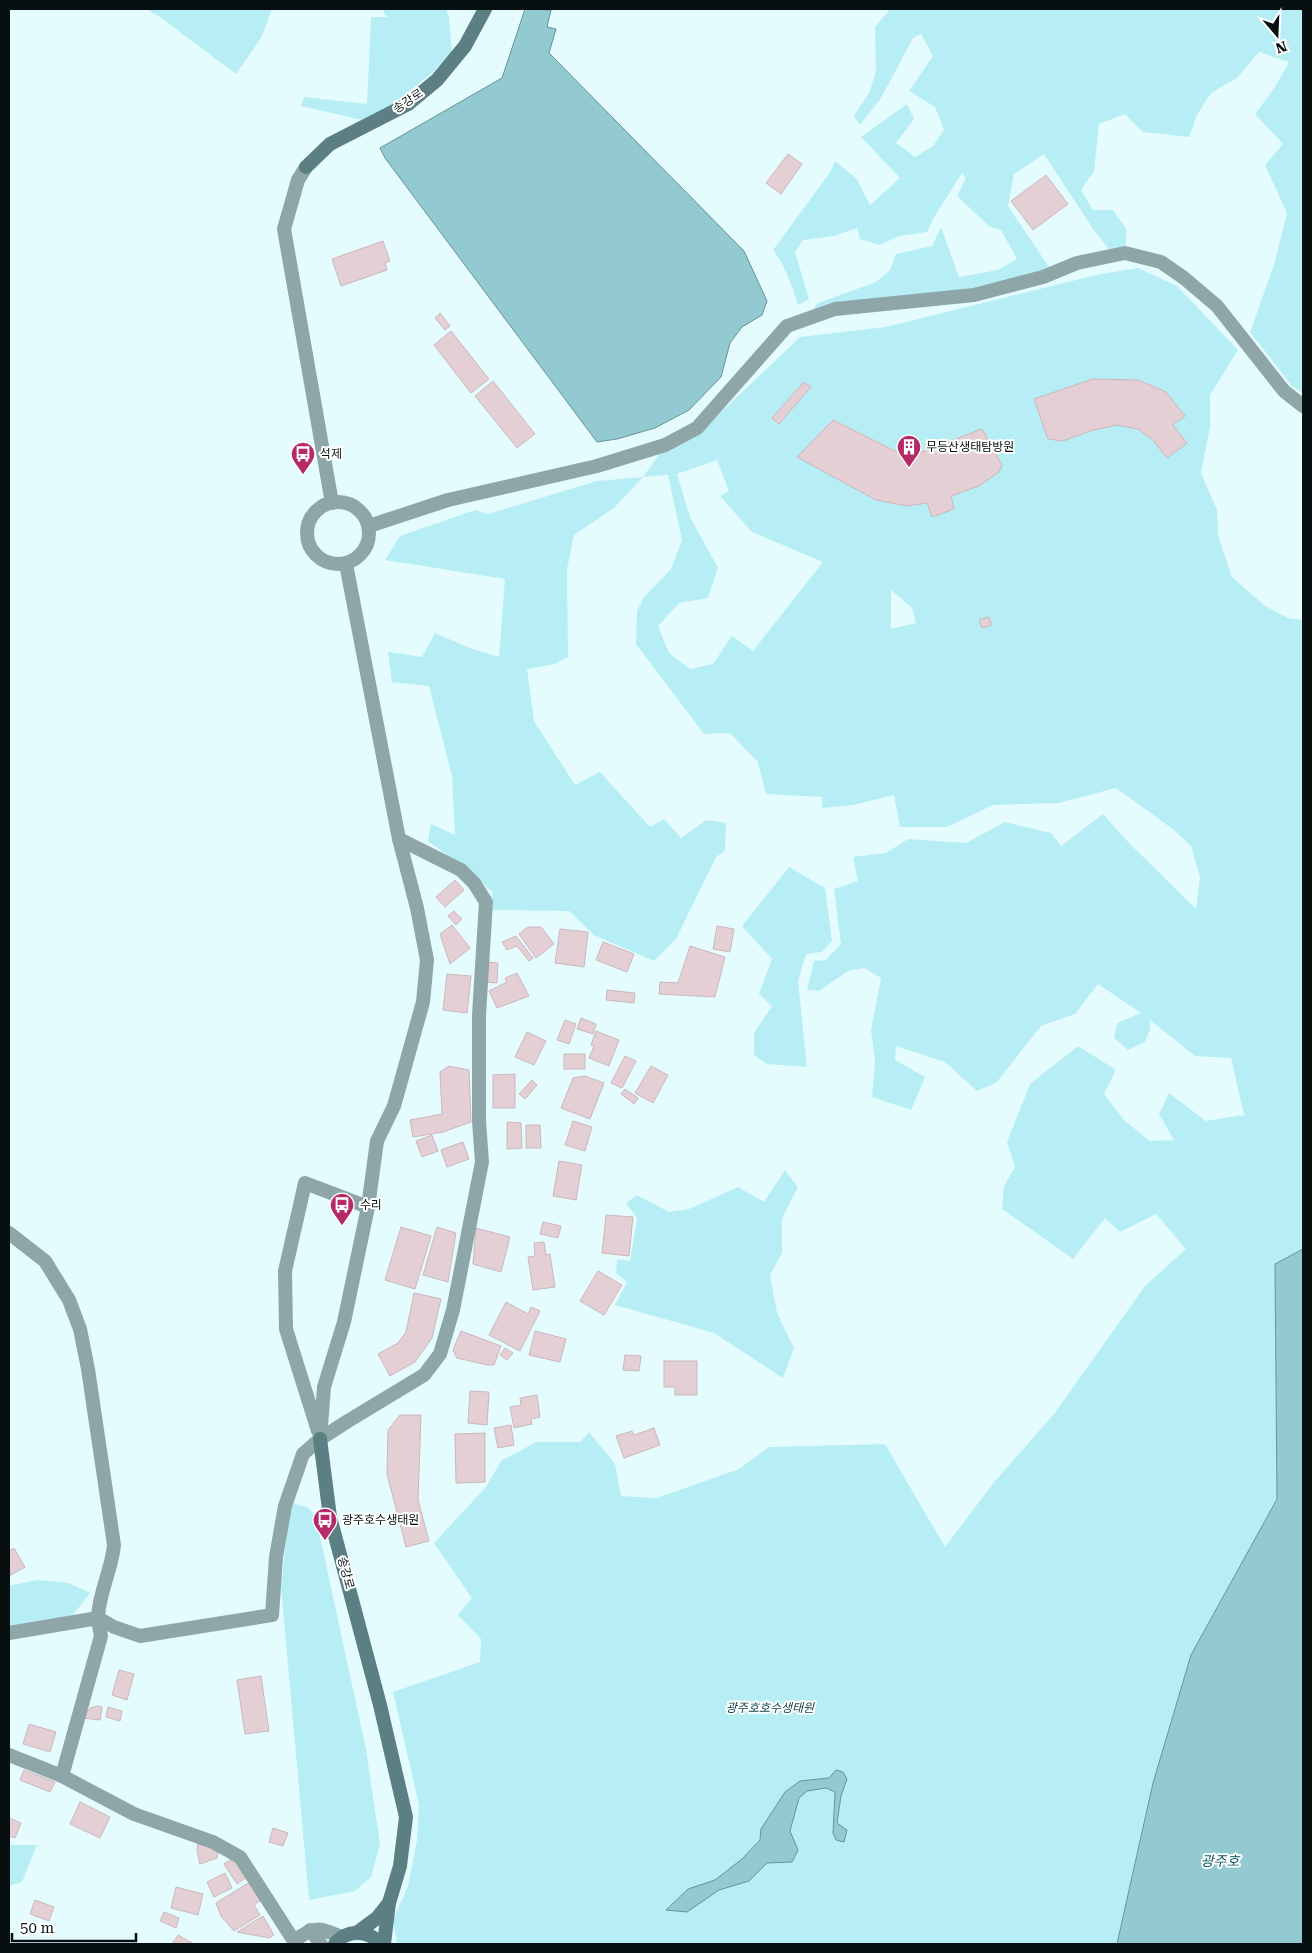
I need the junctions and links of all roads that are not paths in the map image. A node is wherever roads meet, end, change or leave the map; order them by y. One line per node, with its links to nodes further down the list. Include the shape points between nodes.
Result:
1 (485, 9): 2 (main road, 송강로, via 465,46 437,80 408,104 330,144)
2 (306, 167): 4 (street, via 298,180 284,229)
3 (1303, 406): 5 (street, via 1284,391 1216,306 1190,283 1161,262 1125,253 1077,263 974,295 835,309 786,326 697,428 665,445 597,466 448,500)
4 (332, 503): 5 (street, via 349,504 358,509); 6 (street, via 319,509 312,517 307,537 316,556 335,565)
5 (369, 526): 6 (street, via 368,546 355,560)
6 (346, 564): 7 (street)
7 (399, 839): 8 (street, via 427,960 422,1002 394,1106 376,1141); 10 (street, via 461,870 486,902 479,1015 482,1162 453,1310 440,1354 424,1376)
8 (368, 1207): 10 (street, via 344,1322 324,1388); 10 (street, 송강로, via 306,1184 285,1271 286,1329)
9 (9, 1233): 11 (street, via 45,1261 69,1300 80,1329 114,1545)
10 (320, 1439): 11 (street, via 303,1454 285,1506 276,1558 272,1615 140,1636 114,1628); 15 (main road, 송강로, via 330,1517 406,1817 400,1866)
11 (98, 1618): 12 (street); 14 (street, via 101,1636)
12 (9, 1633)
13 (9, 1755): 14 (street)
14 (62, 1776): 16 (street, via 134,1814 213,1842 240,1857 294,1941)
15 (389, 1903): 17 (main road, 송강로, via 377,1918); 20 (main road, 송강로)
16 (310, 1930): 18 (street, via 322,1929); 19 (street)
17 (358, 1932): 18 (main road, 송강로); 20 (main road, 송강로)
18 (339, 1941)
19 (320, 1944)
20 (382, 1944)

